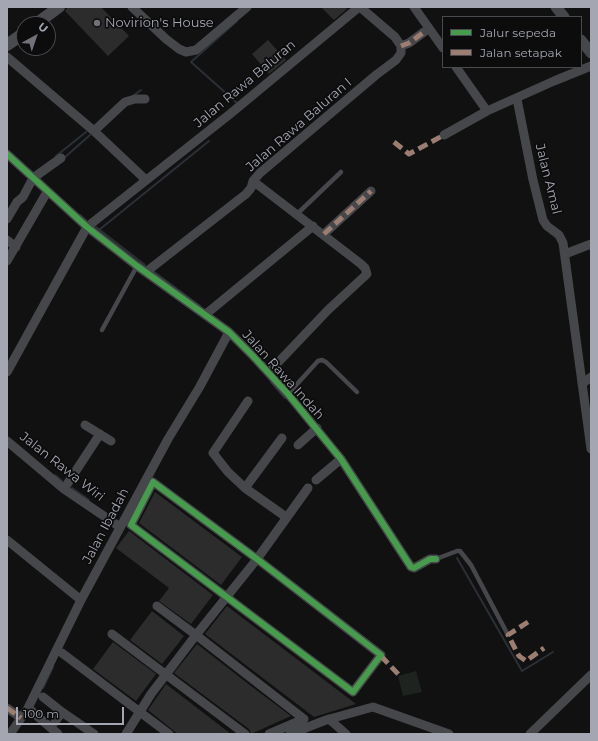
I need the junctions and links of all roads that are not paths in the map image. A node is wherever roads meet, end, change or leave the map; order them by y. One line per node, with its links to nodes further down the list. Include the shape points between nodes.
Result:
1 (59, 7): 7 (main road)
2 (132, 7): 3 (street, via 166,39 186,52 196,50)
3 (247, 7)
4 (359, 7): 13 (street, via 395,37); 28 (street, Jalan Rawa Baluran)
5 (414, 7): 14 (street)
6 (556, 7): 8 (street)
7 (47, 16)
8 (563, 16)
9 (424, 32): 13 (street)
10 (16, 39): 12 (main road)
11 (582, 41): 15 (street)
12 (7, 45)
13 (401, 46): 29 (street, Jalan Rawa Baluran I, via 401,53 396,60)
14 (442, 47)
15 (591, 53)
16 (7, 57): 22 (street)
17 (591, 66): 19 (street)
18 (457, 68): 21 (street)
19 (517, 99): 21 (street); 40 (street, Jalan Amal, via 543,220 559,235)
20 (145, 100): 22 (street, via 134,99 125,102)
21 (487, 111): 23 (street)
22 (94, 131): 28 (street)
23 (444, 135)
24 (7, 154): 27 (street, Jalan Rawa Indah)
25 (61, 158): 27 (street)
26 (341, 172): 32 (lane)
27 (33, 178): 31 (street, Jalan Rawa Indah); 33 (street)
28 (146, 180): 35 (street, Jalan Rawa Baluran)
29 (253, 181): 32 (street); 43 (street, Jalan Rawa Baluran I, via 246,194)
30 (371, 191): 36 (street)
31 (47, 192): 35 (street, Jalan Rawa Indah); 39 (street)
32 (296, 215): 34 (street)
33 (7, 218)
34 (313, 226): 36 (street); 44 (street)
35 (86, 227): 42 (street, Jalan Rawa Indah); 47 (street)
36 (324, 234): 48 (street, via 361,264 367,274 328,310)
37 (7, 240): 39 (street)
38 (591, 244): 40 (street)
39 (16, 247): 41 (street)
40 (565, 254): 50 (street, Jalan Amal)
41 (7, 261)
42 (137, 266): 43 (street, Jalan Rawa Indah); 45 (lane)
43 (146, 272): 44 (street, Jalan Rawa Indah)
44 (206, 314): 46 (street, Jalan Rawa Indah)
45 (102, 330)
46 (229, 332): 48 (street, Jalan Rawa Indah); 68 (street, Jalan Ibadah)
47 (7, 372)
48 (269, 372): 52 (street, Jalan Rawa Indah)
49 (591, 377): 50 (street)
50 (582, 384): 60 (street, Jalan Amal)
51 (358, 392): 52 (lane, via 322,360 318,361)
52 (288, 394): 55 (street, Jalan Rawa Indah)
53 (248, 401): 64 (street, via 213,453)
54 (85, 424): 56 (street)
55 (317, 428): 61 (street); 62 (street, Jalan Rawa Indah)
56 (100, 434): 59 (street); 66 (street)
57 (282, 438): 64 (street)
58 (7, 441): 66 (street, Jalan Rawa Wiri)
59 (111, 441)
60 (590, 443)
61 (298, 445)
62 (341, 458): 63 (street); 71 (street, Jalan Rawa Indah, via 411,567)
63 (316, 480)
64 (245, 488): 67 (street)
65 (308, 488): 67 (street)
66 (64, 489): 68 (street, Jalan Rawa Wiri)
67 (286, 517): 70 (street)
68 (120, 527): 73 (street, Jalan Ibadah)
69 (7, 540): 73 (street)
70 (257, 559): 72 (street); 72 (street, via 153,482 132,525); 72 (street, via 382,655 353,692)
71 (436, 559): 77 (lane, via 460,551 471,565)
72 (226, 597): 76 (street)
73 (81, 600): 83 (street, Jalan Ibadah)
74 (157, 606): 76 (street)
75 (112, 634): 79 (street)
76 (196, 635): 79 (street); 94 (street, via 304,719)
77 (508, 635)
78 (62, 653): 84 (street)
79 (166, 675): 84 (street); 93 (street)
80 (591, 675): 98 (street)
81 (43, 697): 85 (street)
82 (7, 708): 86 (street)
83 (28, 708): 86 (street, Jalan Ibadah); 88 (street)
84 (139, 711): 91 (street); 92 (street)
85 (62, 712): 88 (street); 90 (street)
86 (21, 718): 89 (street, Jalan Ibadah)
87 (329, 719): 95 (street); 96 (street); 97 (street, via 374,707)
88 (55, 730)
89 (10, 734)
90 (94, 734)
91 (126, 734)
92 (169, 734)
93 (245, 734)
94 (269, 734)
95 (290, 734)
96 (346, 734)
97 (449, 734)
98 (530, 734)

